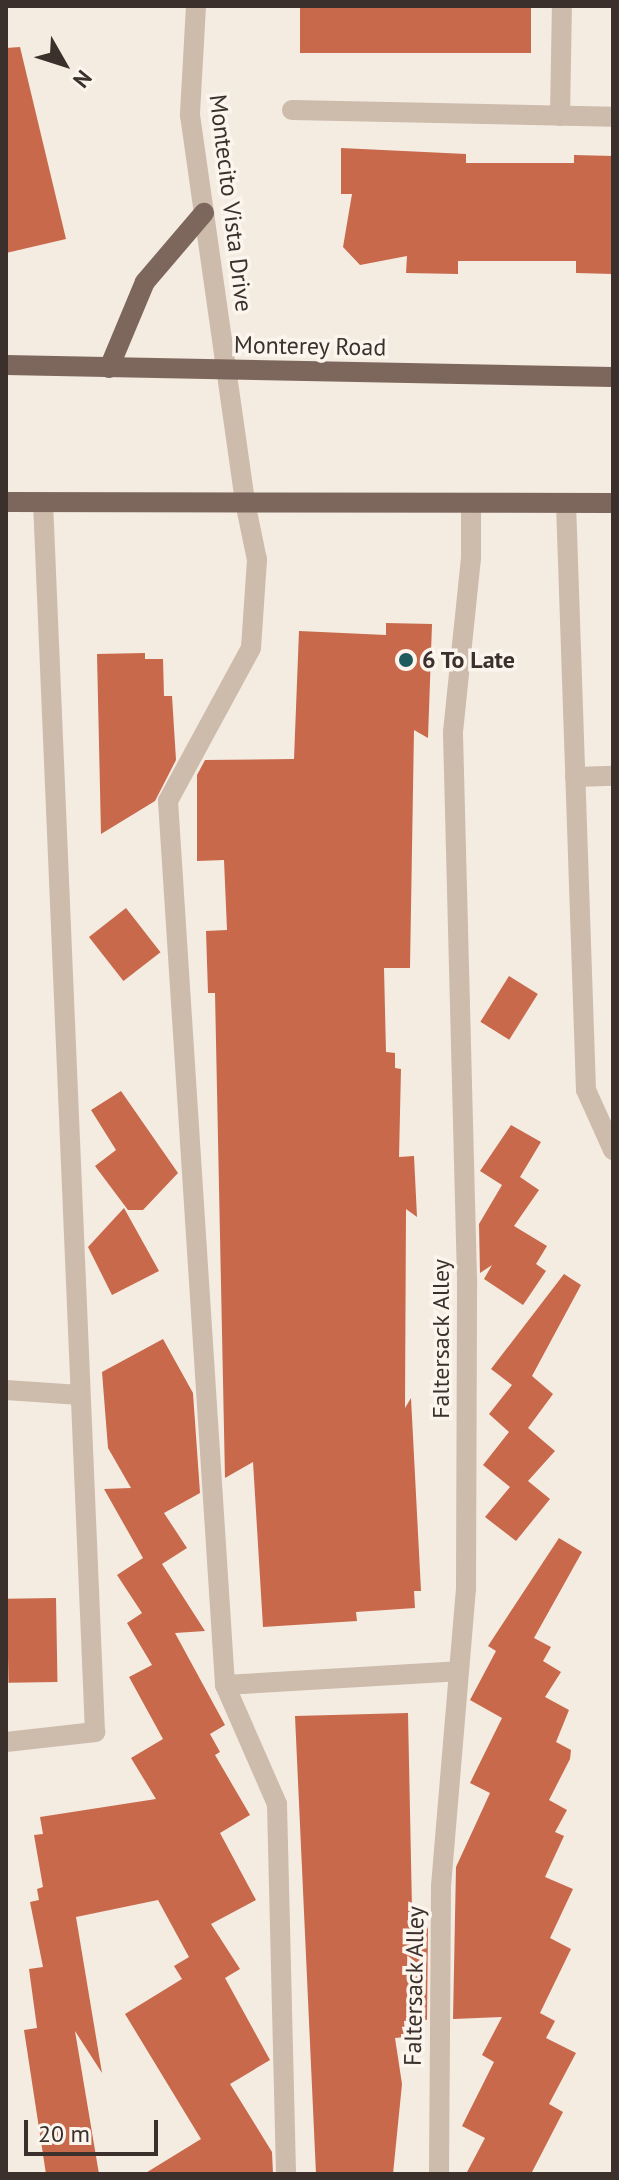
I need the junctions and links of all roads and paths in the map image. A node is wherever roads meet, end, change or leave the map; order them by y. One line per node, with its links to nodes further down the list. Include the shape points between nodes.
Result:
1 (196, 6): 6 (street, Montecito Vista Drive, via 190,115)
2 (562, 6): 4 (street)
3 (292, 110): 4 (street)
4 (560, 116): 5 (street)
5 (613, 117)
6 (204, 213): 8 (main road, via 145,282); 9 (street, Montecito Vista Drive)
7 (6, 365): 8 (main road, Monterey Road)
8 (109, 368): 9 (main road, Monterey Road)
9 (227, 371): 10 (main road, Monterey Road); 13 (street, Montecito Vista Drive)
10 (613, 377)
11 (6, 502): 12 (main road)
12 (43, 502): 13 (main road); 22 (street)
13 (245, 502): 16 (main road); 24 (street, Montecito Vista Drive, via 257,560 251,648 168,801)
14 (566, 503): 15 (main road); 16 (main road); 18 (street)
15 (613, 503)
16 (471, 504): 23 (street, Faltersack Alley, via 471,558 453,732 467,1279 466,1589)
17 (613, 776): 18 (street)
18 (575, 777): 19 (street, via 586,1090)
19 (607, 1122): 20 (street)
20 (613, 1150)
21 (6, 1390): 22 (street)
22 (80, 1395): 25 (street, via 95,1732)
23 (458, 1671): 24 (street); 27 (street, Faltersack Alley, via 441,1886)
24 (225, 1685): 26 (street, Montecito Vista Drive, via 277,1804)
25 (6, 1742)
26 (286, 2174)
27 (439, 2174)

